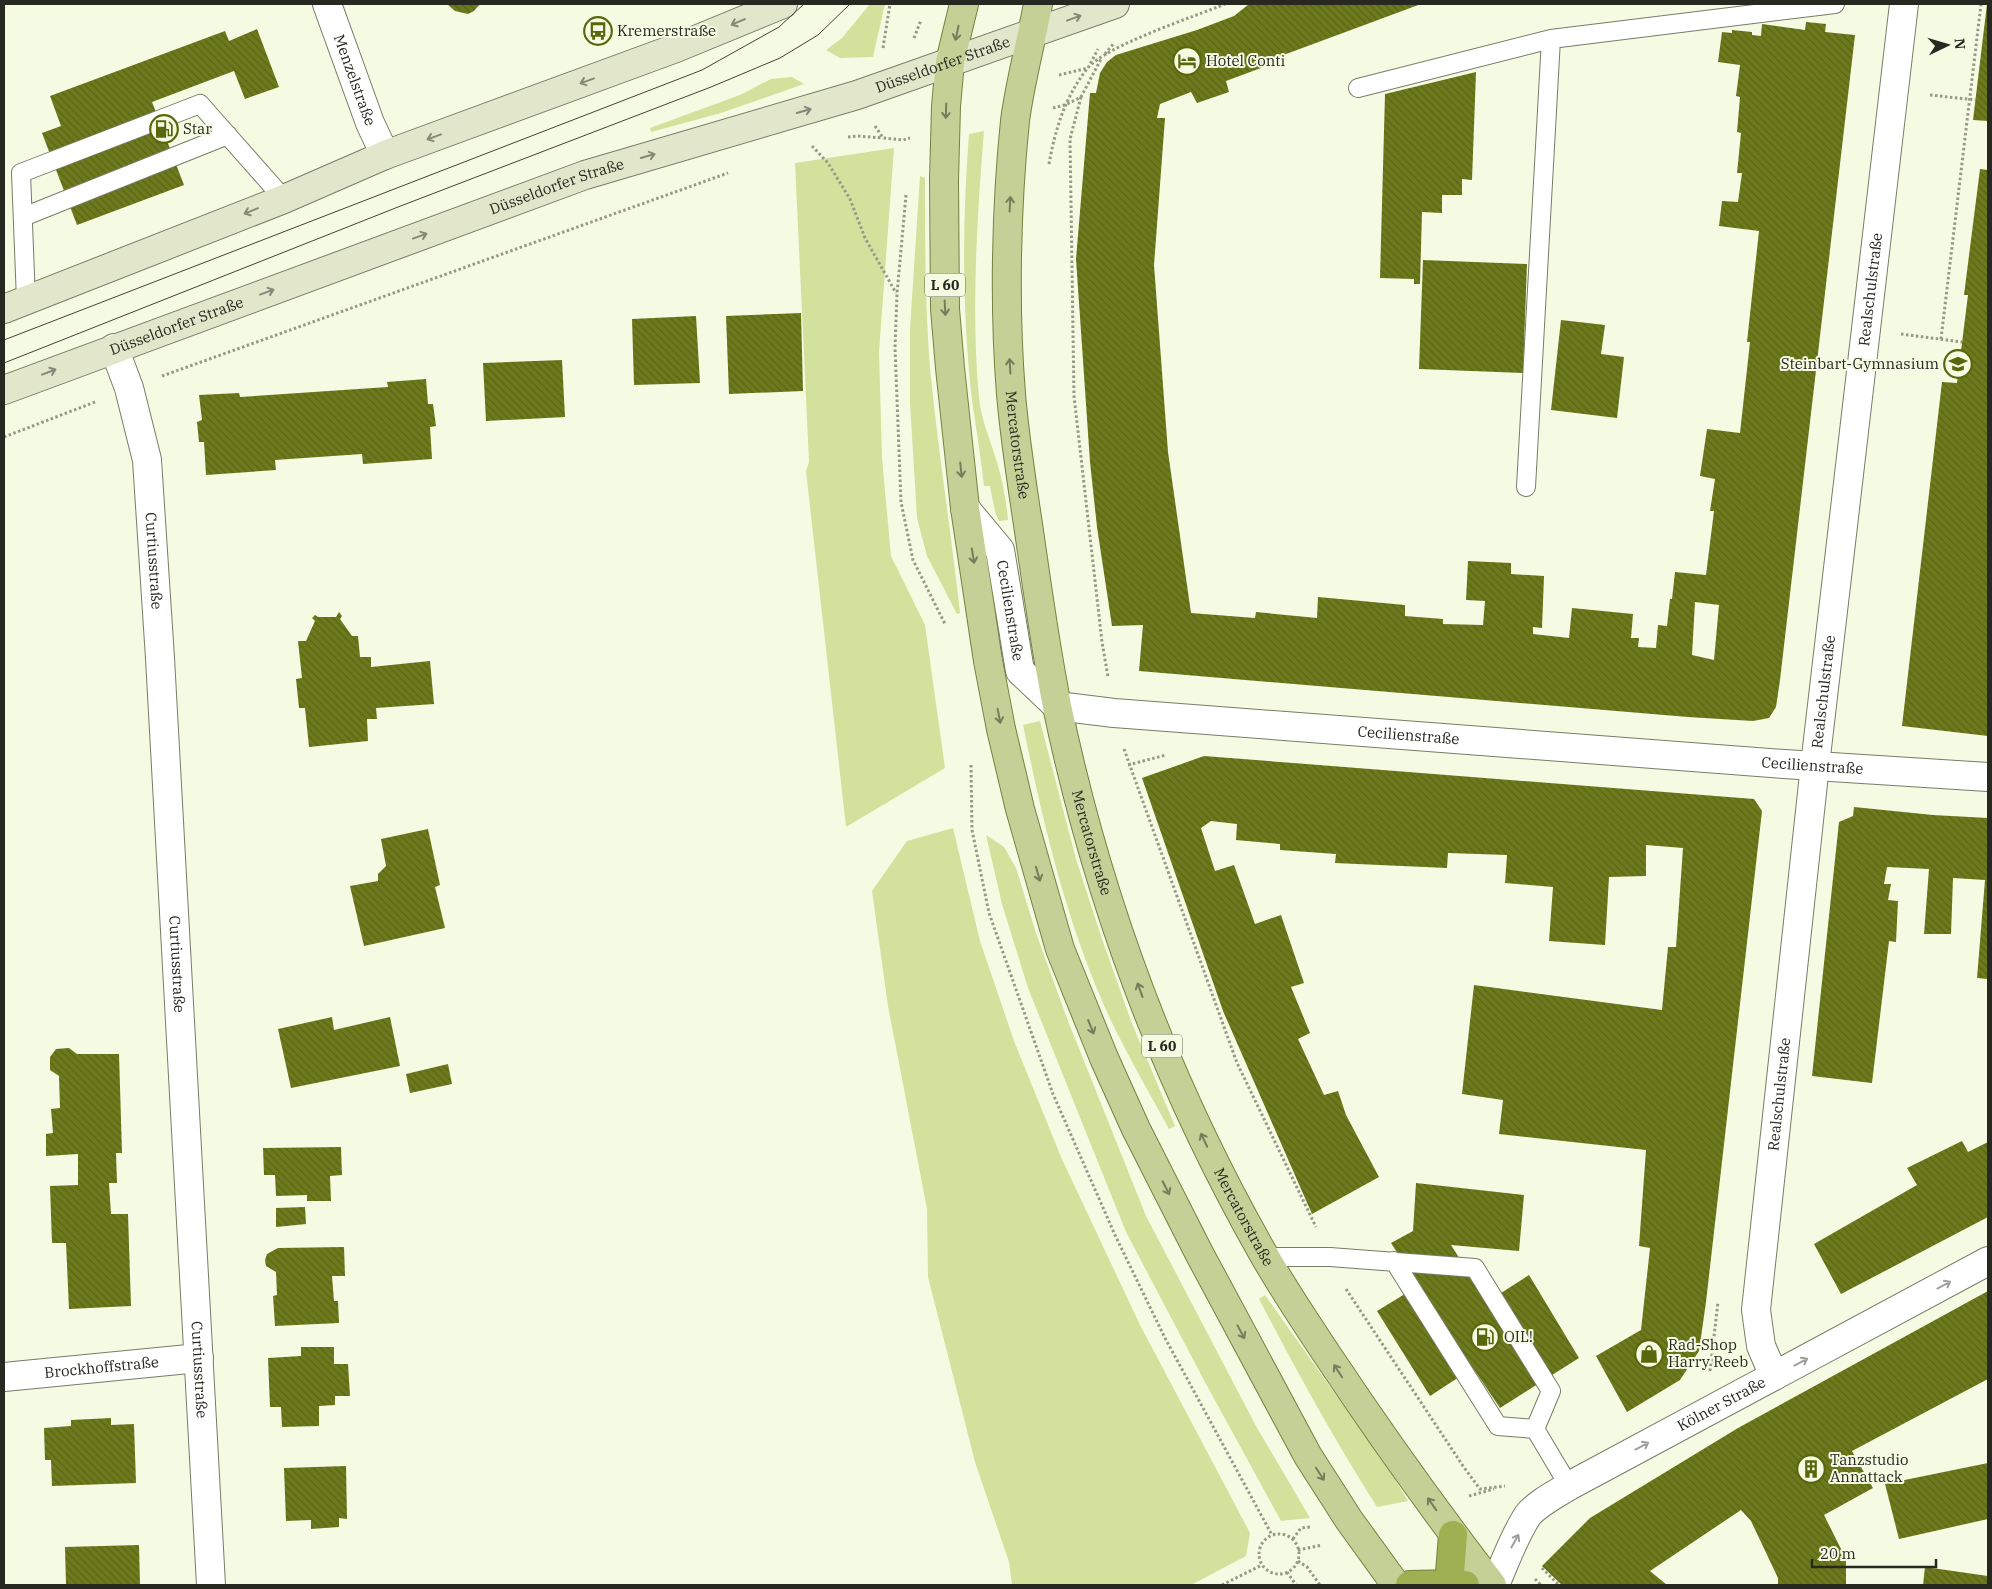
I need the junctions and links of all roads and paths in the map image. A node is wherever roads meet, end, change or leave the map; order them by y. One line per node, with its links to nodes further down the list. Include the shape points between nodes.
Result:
1 (327, 4): 22 (street, Menzelstraße, via 370,123)
2 (783, 4): 22 (main road, one-way to 22, via 676,48)
3 (964, 4): 12 (main road, L 60, one-way to 12)
4 (1038, 4): 10 (main road, Mercatorstraße / L 60)
5 (1115, 4): 10 (main road, Düsseldorfer Straße, one-way to 5)
6 (1225, 4): 23 (path, via 1116,48 1088,68 1062,112)
7 (1834, 4): 11 (lane)
8 (1904, 4): 40 (street, Realschulstraße)
9 (1981, 4): 16 (path)
10 (1033, 33): 12 (main road, Düsseldorfer Straße); 38 (main road, Mercatorstraße / L 60, one-way to 10, via 1015,432 1008,347 1013,149)
11 (1551, 40): 13 (lane); 36 (lane)
12 (950, 62): 32 (main road, Düsseldorfer Straße, one-way to 12, via 585,175 857,96); 37 (main road, L 60, one-way to 37, via 944,180 945,309)
13 (1358, 88)
14 (1922, 94): 16 (path)
15 (1081, 97): 39 (path, via 1070,139 1074,396 1102,642)
16 (1969, 99): 17 (path); 30 (path)
17 (1976, 100)
18 (228, 135): 25 (lane); 26 (lane); 26 (lane, via 200,104 21,173)
19 (847, 138): 20 (path)
20 (883, 138)
21 (819, 142): 27 (path, via 809,144 828,163 850,199 865,238)
22 (385, 155): 25 (main road)
23 (1049, 166)
24 (735, 170): 33 (path)
25 (284, 199): 28 (main road, one-way to 28)
26 (23, 217): 28 (lane)
27 (897, 294)
28 (15, 304)
29 (1893, 333): 30 (path)
30 (1941, 339): 31 (path)
31 (1962, 342)
32 (114, 348): 33 (street, Curtiusstraße); 34 (main road, Düsseldorfer Straße, one-way to 32)
33 (128, 388): 35 (path); 46 (street, Curtiusstraße, via 148,479)
34 (4, 390)
35 (4, 437)
36 (1526, 487)
37 (965, 508): 38 (street, Cecilienstraße, via 1000,550 1020,671); 63 (main road, L 60, one-way to 63, via 1001,730 1060,949 1136,1129 1199,1253 1308,1456)
38 (1057, 706): 39 (street, Cecilienstraße); 42 (main road, Mercatorstraße / L 60, one-way to 38, via 1217,1167 1149,1013 1094,853)
39 (1114, 713): 40 (street, Cecilienstraße); 43 (path, via 1128,765 1237,1063)
40 (1815, 765): 41 (street, Cecilienstraße); 47 (street, Realschulstraße, via 1756,1310 1762,1346)
41 (1988, 777)
42 (1265, 1257): 43 (lane); 54 (main road, Mercatorstraße / L 60, one-way to 42, via 1366,1414)
43 (1330, 1257): 44 (lane); 53 (path, via 1348,1293 1462,1466 1480,1489 1505,1485)
44 (1394, 1261): 49 (lane, via 1498,1426); 49 (lane, via 1475,1268 1551,1391)
45 (1988, 1262): 47 (street, Kölner Straße, one-way to 45)
46 (199, 1358): 48 (street, Brockhoffstraße); 59 (street, Curtiusstraße)
47 (1774, 1376): 50 (street, Kölner Straße, one-way to 47)
48 (4, 1377)
49 (1535, 1429): 50 (lane)
50 (1569, 1486): 53 (street, Kölner Straße)
51 (1468, 1496): 52 (path)
52 (1474, 1503)
53 (1529, 1515): 66 (street, Kölner Straße, one-way to 53)
54 (1454, 1535): 65 (highway); 66 (main road, Mercatorstraße / L 60)
55 (1298, 1561): 56 (path, via 1296,1544 1288,1536 1278,1534 1267,1538 1260,1548); 58 (path); 62 (path, via 1307,1567)
56 (1262, 1565): 58 (path, via 1276,1574); 60 (path)
57 (1540, 1566): 67 (path)
58 (1287, 1572): 61 (path)
59 (211, 1585)
60 (1222, 1585)
61 (1296, 1585)
62 (1320, 1585)
63 (1396, 1585)
64 (1410, 1585): 65 (highway)
65 (1455, 1585)
66 (1493, 1585)
67 (1559, 1585)

